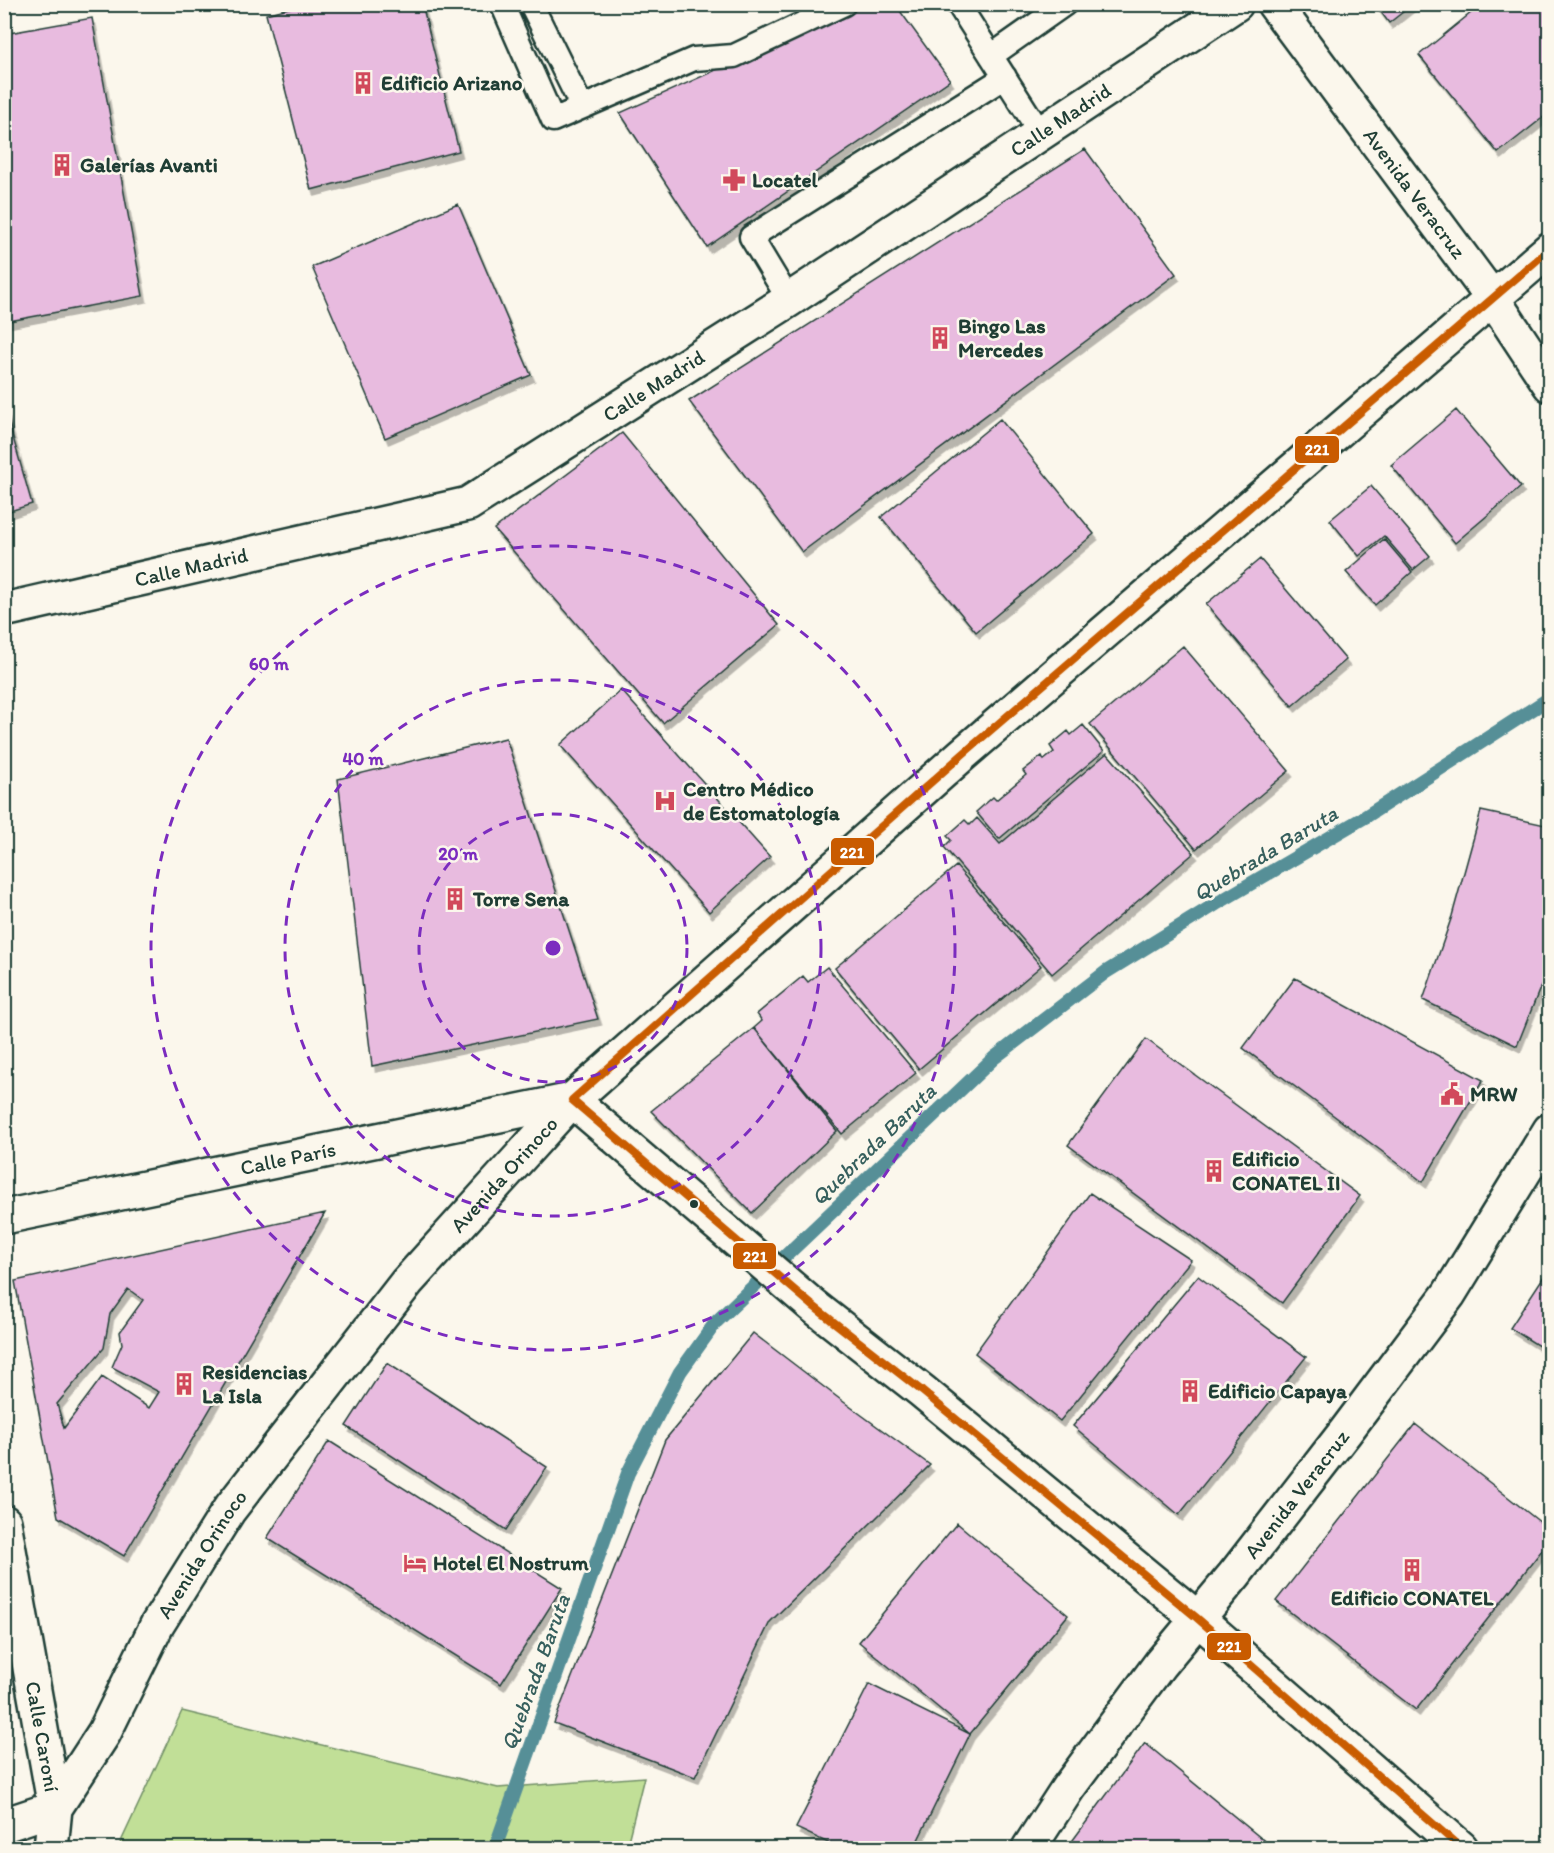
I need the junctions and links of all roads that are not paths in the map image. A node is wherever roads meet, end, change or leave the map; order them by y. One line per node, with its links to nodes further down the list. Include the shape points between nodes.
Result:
1 (502, 4): 10 (lane, via 553,120)
2 (531, 4): 10 (lane)
3 (844, 4): 10 (lane, via 734,56 694,59)
4 (958, 4): 8 (lane)
5 (1065, 4): 8 (lane)
6 (1236, 4): 11 (street, Calle Madrid)
7 (1274, 4): 13 (street, Avenida Veracruz)
8 (991, 56): 9 (lane)
9 (1005, 77): 11 (lane); 14 (lane, via 751,237)
10 (582, 107)
11 (1041, 134): 14 (street, Calle Madrid)
12 (1550, 249): 13 (street, Avenida Orinoco)
13 (1493, 298): 15 (street, Avenida Veracruz); 17 (street, Avenida Orinoco, via 963,754)
14 (789, 300): 16 (street, Calle Madrid, via 468,504)
15 (1550, 385)
16 (4, 610)
17 (572, 1100): 19 (street, Calle París); 21 (street, via 812,1305); 22 (street, Avenida Orinoco, via 407,1281 229,1510 157,1624 104,1733)
18 (1550, 1130): 21 (street, Avenida Veracruz, via 1449,1294 1340,1440)
19 (4, 1217)
20 (4, 1522): 22 (street, Calle Caroní)
21 (1197, 1618): 25 (street, Avenida Veracruz, via 1068,1788); 26 (street)
22 (55, 1808): 23 (street); 24 (street, Avenida Orinoco)
23 (4, 1825)
24 (51, 1848)
25 (1029, 1848)
26 (1461, 1848)

